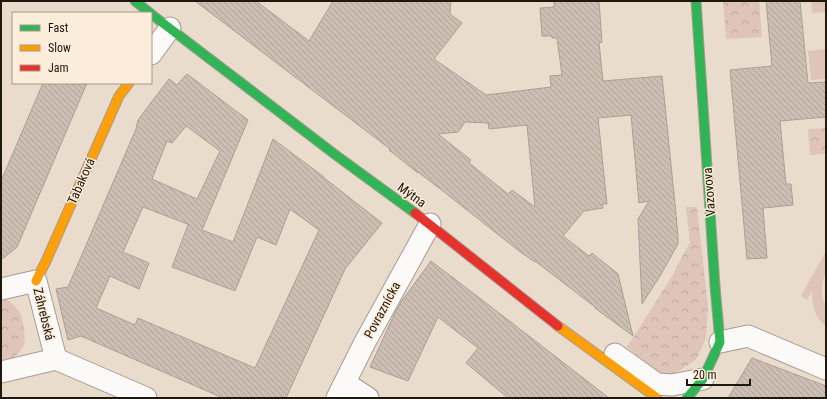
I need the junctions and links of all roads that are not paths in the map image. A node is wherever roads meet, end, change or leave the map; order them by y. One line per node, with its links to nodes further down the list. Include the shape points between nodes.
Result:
1 (135, 1): 3 (main road, Mýtna)
2 (696, 1): 12 (main road, Vazovova)
3 (150, 12)
4 (152, 14): 5 (main road, Mýtna)
5 (170, 28): 6 (street); 8 (main road, Mýtna, via 336,156)
6 (152, 53)
7 (128, 84): 9 (main road, Tabaková, via 119,96)
8 (430, 224): 11 (main road, Mýtna); 17 (street, Povraznícka)
9 (36, 281): 10 (street, Záhrebská); 13 (street, Záhrebská)
10 (1, 289)
11 (560, 327): 16 (street, via 588,335 657,384 672,385); 20 (main road, Mýtna)
12 (720, 342): 14 (street, via 748,336); 16 (main road, Vazovova)
13 (56, 359): 15 (street); 18 (street)
14 (826, 369)
15 (1, 372)
16 (703, 379): 21 (main road, Vazovova)
17 (341, 390): 19 (street)
18 (146, 398)
19 (368, 398)
20 (657, 398)
21 (687, 398)

